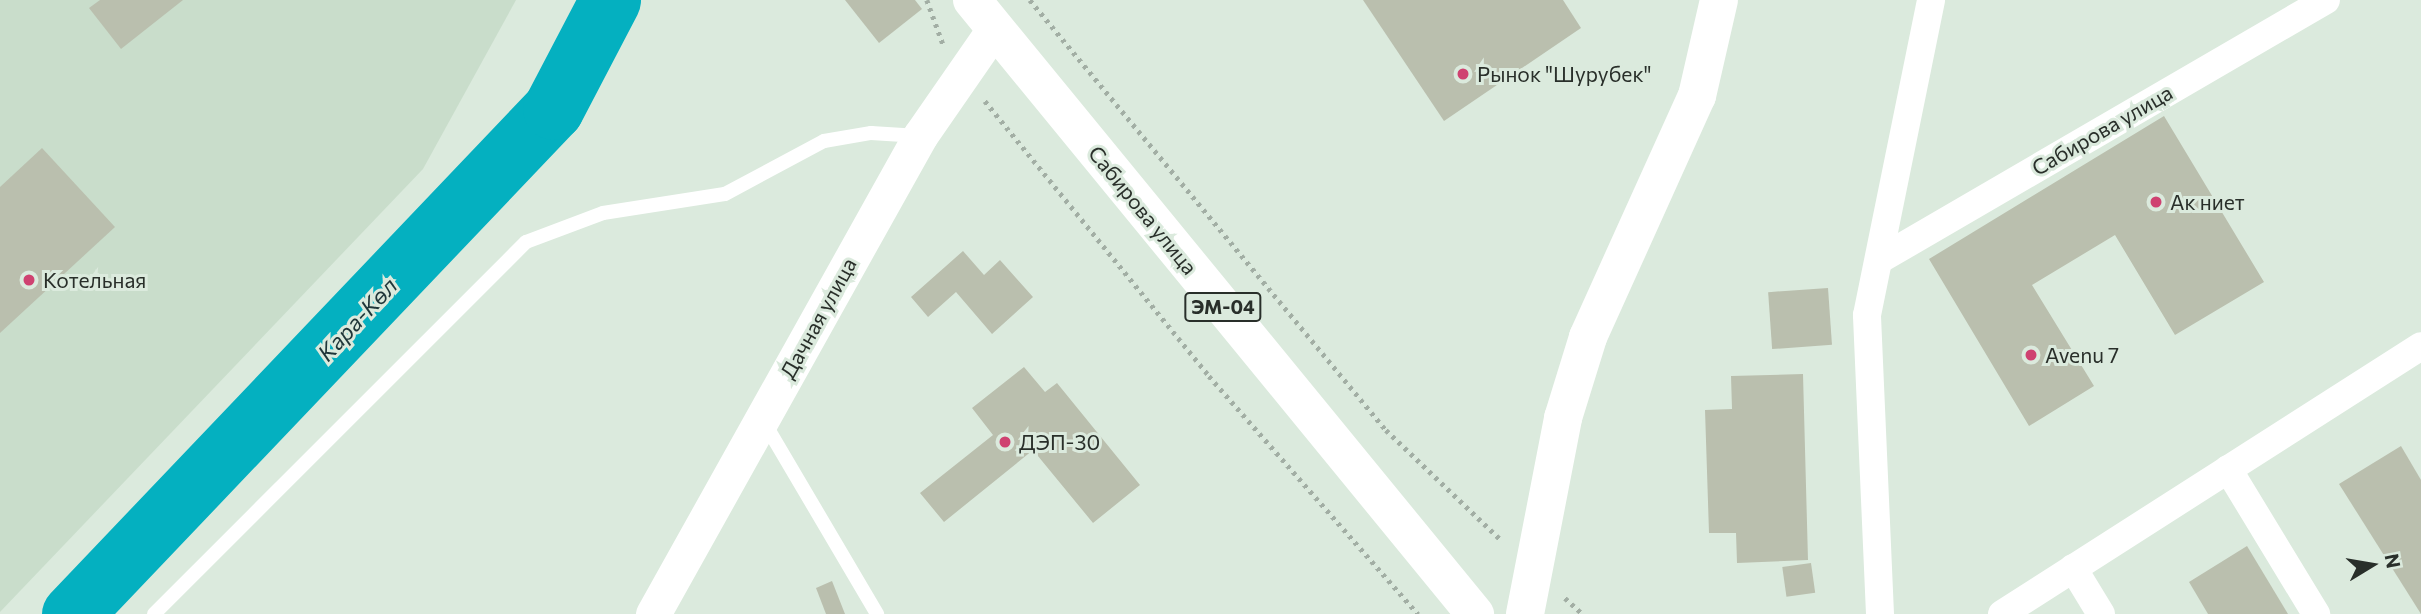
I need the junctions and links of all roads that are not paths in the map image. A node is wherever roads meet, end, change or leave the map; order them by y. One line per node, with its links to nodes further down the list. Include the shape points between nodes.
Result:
1 (1719, 0): 15 (main road, via 1697,96 1588,337 1563,418)
2 (1931, 0): 6 (street)
3 (2326, 0): 6 (street, Сабирова улица)
4 (983, 14): 5 (street, Дачная улица, via 962,75); 14 (main road, Сабирова улица / ЭМ-04)
5 (920, 136): 8 (street, Дачная улица); 11 (lane, via 871,133 824,141 725,194 603,213 526,242)
6 (1879, 260): 16 (street, via 1867,315)
7 (2419, 351): 9 (street)
8 (762, 418): 12 (street, Дачная улица); 13 (lane)
9 (2228, 469): 10 (street); 19 (street)
10 (2073, 568): 17 (street); 18 (street)
11 (154, 614)
12 (653, 614)
13 (877, 614)
14 (1475, 614)
15 (1525, 614)
16 (1880, 614)
17 (2001, 614)
18 (2101, 614)
19 (2316, 614)

